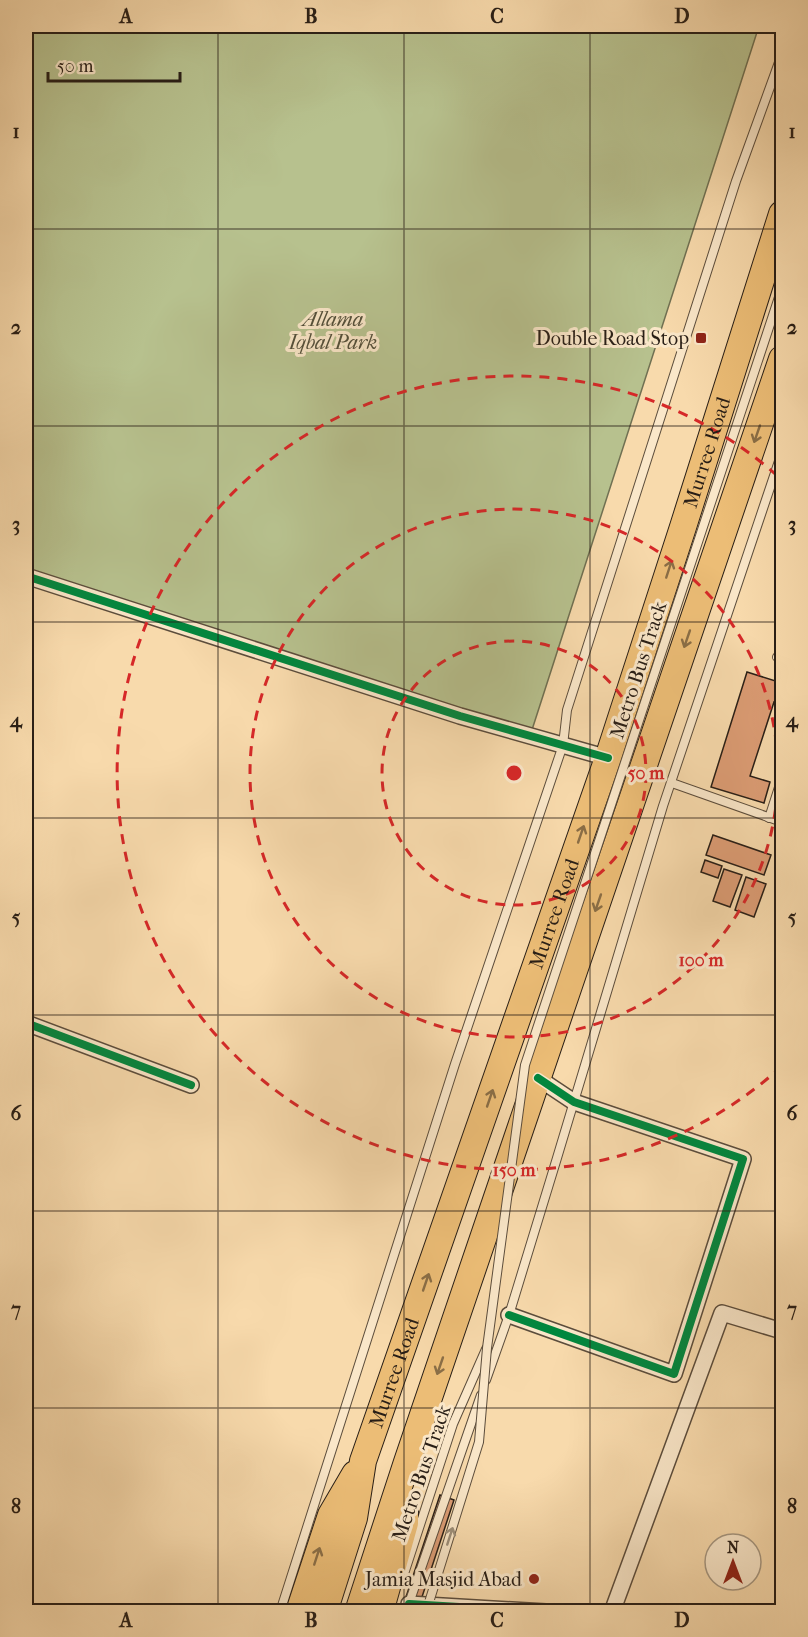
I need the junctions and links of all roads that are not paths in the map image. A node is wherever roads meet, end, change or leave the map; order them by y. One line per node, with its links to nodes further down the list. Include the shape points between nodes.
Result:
1 (783, 54): 7 (lane, via 736,182 567,710)
2 (783, 214): 8 (main road, Murree Road, one-way to 2)
3 (783, 288): 19 (lane, Metro Bus Track, bridge, via 525,1065)
4 (783, 359): 14 (main road, Murree Road, one-way to 14)
5 (783, 452): 10 (lane)
6 (26, 576): 7 (street, via 460,716)
7 (563, 745): 8 (street); 24 (lane, via 455,1064)
8 (608, 758): 20 (main road, Murree Road, one-way to 8)
9 (783, 778): 11 (lane)
10 (672, 783): 11 (lane); 16 (lane)
11 (769, 818): 12 (lane)
12 (783, 822)
13 (26, 1023): 15 (street)
14 (538, 1078): 16 (street); 21 (main road, Murree Road, one-way to 21)
15 (191, 1085)
16 (574, 1102): 17 (lane); 17 (street, via 743,1159 674,1374)
17 (508, 1315): 23 (lane)
18 (783, 1331): 31 (street, via 722,1313)
19 (487, 1348): 22 (lane, Metro Bus Track, via 453,1424); 29 (lane, Metro Bus Track, one-way to 19, bridge, via 479,1442)
20 (363, 1461): 25 (main road, one-way to 20, via 331,1515); 26 (main road, Murree Road, via 354,1518)
21 (407, 1462): 27 (main road, Murree Road); 28 (main road, via 405,1523)
22 (399, 1590)
23 (408, 1608): 30 (street)
24 (280, 1611)
25 (299, 1611)
26 (324, 1611)
27 (357, 1611)
28 (380, 1611)
29 (426, 1611)
30 (546, 1611)
31 (612, 1611)

